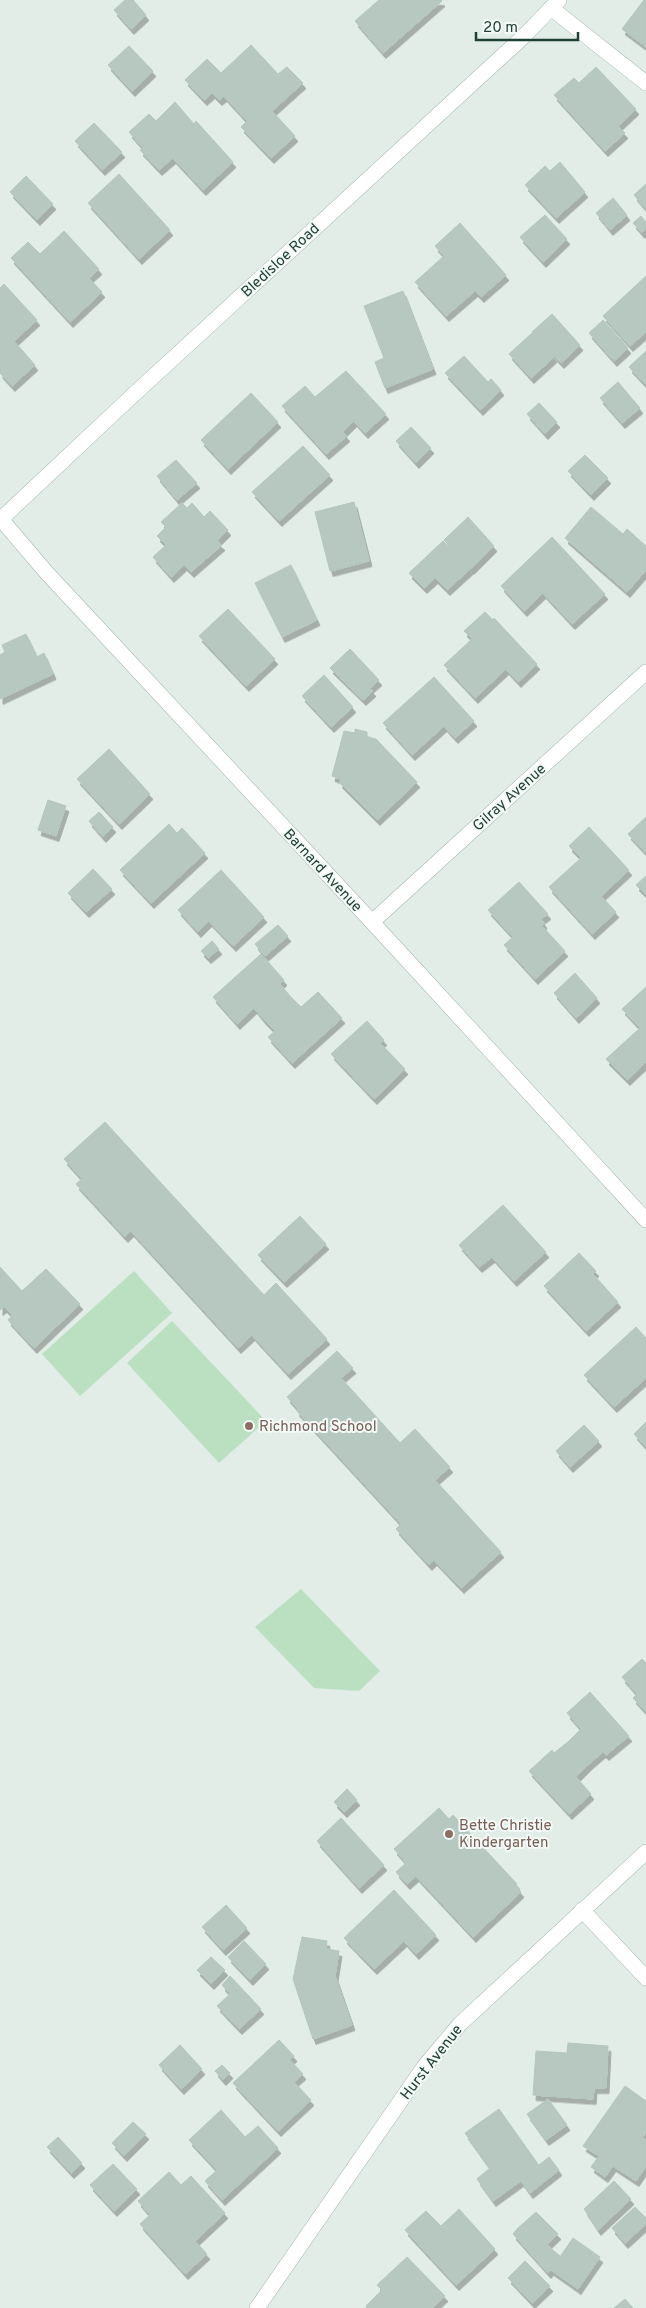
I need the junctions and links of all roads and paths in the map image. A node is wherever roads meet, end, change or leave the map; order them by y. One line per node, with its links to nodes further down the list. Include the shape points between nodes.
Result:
1 (555, 4): 2 (street); 3 (street, Bledisloe Road)
2 (646, 83)
3 (0, 519): 5 (street, Barnard Avenue)
4 (646, 672): 5 (street, Gilray Avenue)
5 (372, 922): 6 (street, Barnard Avenue)
6 (646, 1220)
7 (646, 1852): 8 (street, Hurst Avenue)
8 (582, 1910): 9 (street); 10 (street, Hurst Avenue, via 460,2024 424,2067)
9 (646, 1978)
10 (257, 2308)

